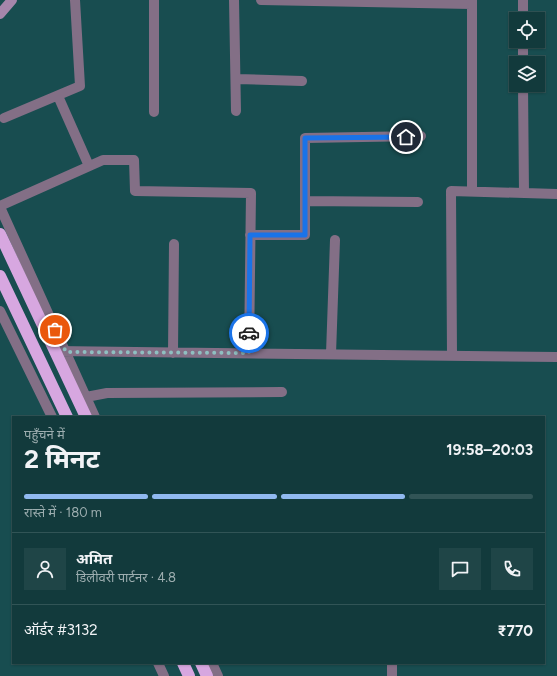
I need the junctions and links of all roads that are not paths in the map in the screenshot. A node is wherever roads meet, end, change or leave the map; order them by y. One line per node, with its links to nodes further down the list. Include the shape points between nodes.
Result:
1 (12, 0): 10 (street)
2 (75, 0): 14 (street, via 80,86)
3 (154, 0): 15 (street)
4 (234, 0): 11 (street)
5 (261, 0): 7 (street)
6 (523, 0): 9 (street)
7 (400, 1): 8 (street)
8 (472, 2): 20 (street)
9 (523, 12)
10 (0, 14)
11 (236, 79): 12 (street); 16 (street)
12 (302, 81)
13 (524, 92): 21 (street)
14 (58, 96): 17 (street); 19 (street)
15 (154, 112)
16 (236, 112)
17 (4, 118)
18 (421, 136): 23 (street, via 305,138)
19 (89, 166): 25 (street); 27 (street, via 103,160 134,160 134,191 251,193)
20 (472, 192): 21 (street); 36 (street, via 451,191)
21 (524, 193): 22 (street)
22 (557, 194)
23 (305, 201): 24 (street); 27 (street, via 305,235)
24 (418, 202)
25 (0, 206): 32 (street, via 61,343)
26 (0, 234): 32 (highway)
27 (250, 235): 34 (street)
28 (335, 240): 35 (street)
29 (174, 244): 33 (street)
30 (0, 276): 41 (highway)
31 (0, 311): 40 (street)
32 (61, 352): 33 (street); 39 (highway)
33 (173, 353): 34 (street)
34 (249, 353): 35 (street)
35 (331, 354): 36 (street)
36 (452, 356): 37 (street)
37 (557, 356)
38 (282, 392): 39 (street, via 107,394)
39 (82, 398): 42 (highway); 43 (street)
40 (52, 416)
41 (67, 416)
42 (86, 416)
43 (94, 416)
44 (158, 664): 49 (street)
45 (183, 664): 50 (highway)
46 (201, 664): 51 (highway)
47 (212, 664): 52 (street)
48 (392, 664): 53 (street)
49 (164, 676)
50 (189, 676)
51 (207, 676)
52 (218, 676)
53 (392, 676)

